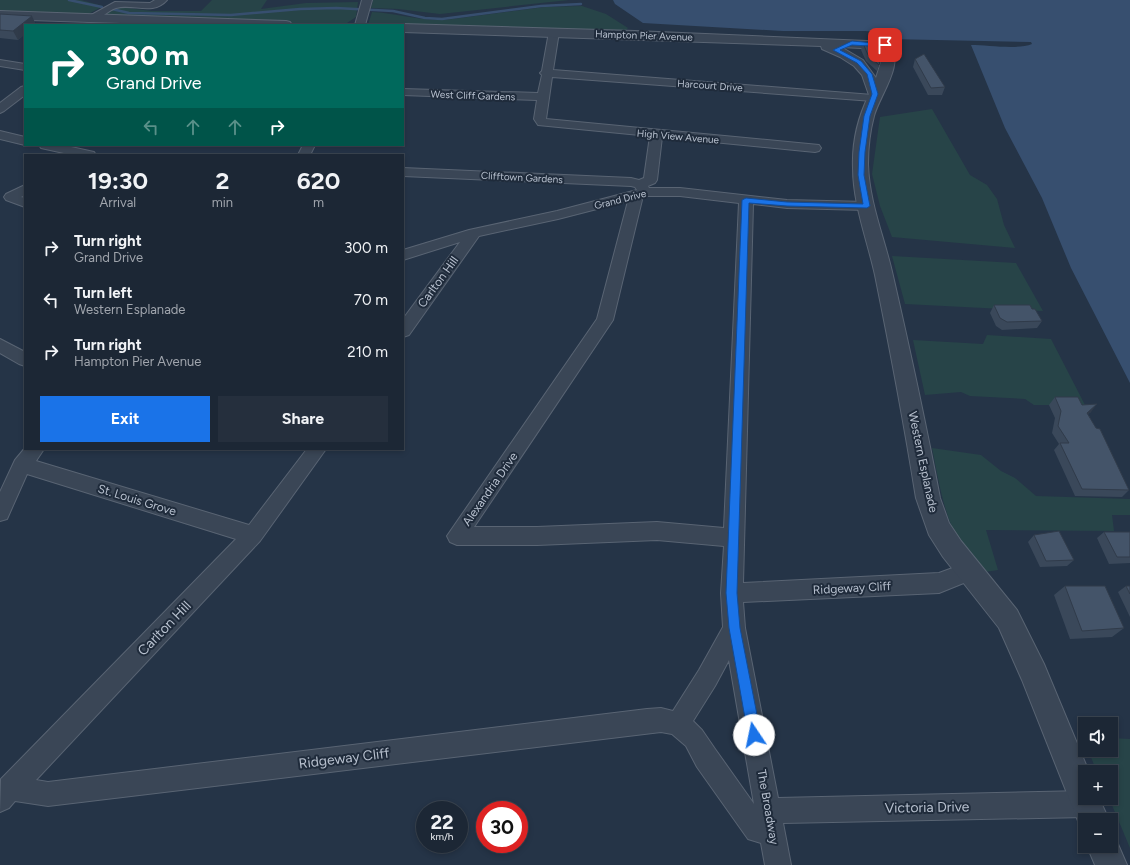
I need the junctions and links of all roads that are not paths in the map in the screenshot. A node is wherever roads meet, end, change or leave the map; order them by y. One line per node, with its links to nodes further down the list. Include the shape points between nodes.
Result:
1 (162, 0): 2 (street, via 152,6)
2 (116, 2): 5 (street)
3 (366, 6): 7 (street)
4 (0, 15): 5 (street)
5 (89, 19): 6 (street)
6 (253, 24)
7 (360, 24)
8 (404, 28): 9 (street, Hampton Pier Avenue)
9 (554, 32): 10 (street, Hampton Pier Avenue); 17 (street)
10 (813, 41): 11 (street, Hampton Pier Avenue); 13 (street)
11 (852, 43): 12 (street, Hampton Pier Avenue); 13 (street)
12 (885, 45): 18 (street, Western Esplanade)
13 (835, 50): 16 (street, via 859,62)
14 (0, 63): 15 (street)
15 (24, 68)
16 (867, 72): 18 (street); 21 (street)
17 (546, 73): 21 (street, Harcourt Drive); 22 (street)
18 (886, 73): 21 (street, Western Esplanade)
19 (24, 91): 23 (street)
20 (404, 92): 22 (street, West Cliff Gardens)
21 (874, 96): 35 (street, Western Esplanade, via 867,116 862,152 861,175)
22 (543, 97): 24 (street, High View Avenue, via 540,120 542,122)
23 (0, 109)
24 (656, 134): 28 (street, High View Avenue); 32 (street, via 650,180)
25 (0, 135): 26 (street)
26 (24, 141)
27 (50, 146): 29 (street)
28 (815, 148)
29 (86, 154)
30 (404, 172): 32 (street, Clifftown Gardens, via 631,182)
31 (24, 190): 34 (street, via 11,197)
32 (639, 190): 33 (street, Grand Drive); 36 (street, Grand Drive, via 558,215); 46 (street, Alexandria Drive, via 605,320 457,536 537,536 656,531)
33 (746, 200): 35 (street, Grand Drive); 46 (street, The Broadway)
34 (24, 203)
35 (867, 206): 47 (street, Western Esplanade, via 928,498 938,528)
36 (474, 233): 37 (street, Grand Drive); 38 (street, Carlton Hill)
37 (404, 254)
38 (404, 330)
39 (0, 345): 40 (street)
40 (24, 359)
41 (33, 450): 43 (street)
42 (316, 450): 45 (street, Carlton Hill)
43 (22, 465): 44 (street); 45 (street, St. Louis Grove)
44 (0, 513)
45 (253, 535): 51 (street, Carlton Hill)
46 (734, 538): 48 (street, The Broadway)
47 (969, 571): 48 (street, Ridgeway Cliff, via 939,583); 52 (street, Western Esplanade, via 1008,619 1034,674)
48 (732, 593): 49 (street, The Broadway)
49 (734, 628): 50 (street); 53 (street, The Broadway)
50 (678, 724): 51 (street, Ridgeway Cliff, via 661,720 648,721 48,794); 53 (street, via 694,738 757,830)
51 (5, 793)
52 (1089, 812): 53 (street, Victoria Drive)
53 (771, 821): 55 (street, The Broadway)
54 (1106, 853): 56 (street)
55 (778, 865)
56 (1111, 865)

